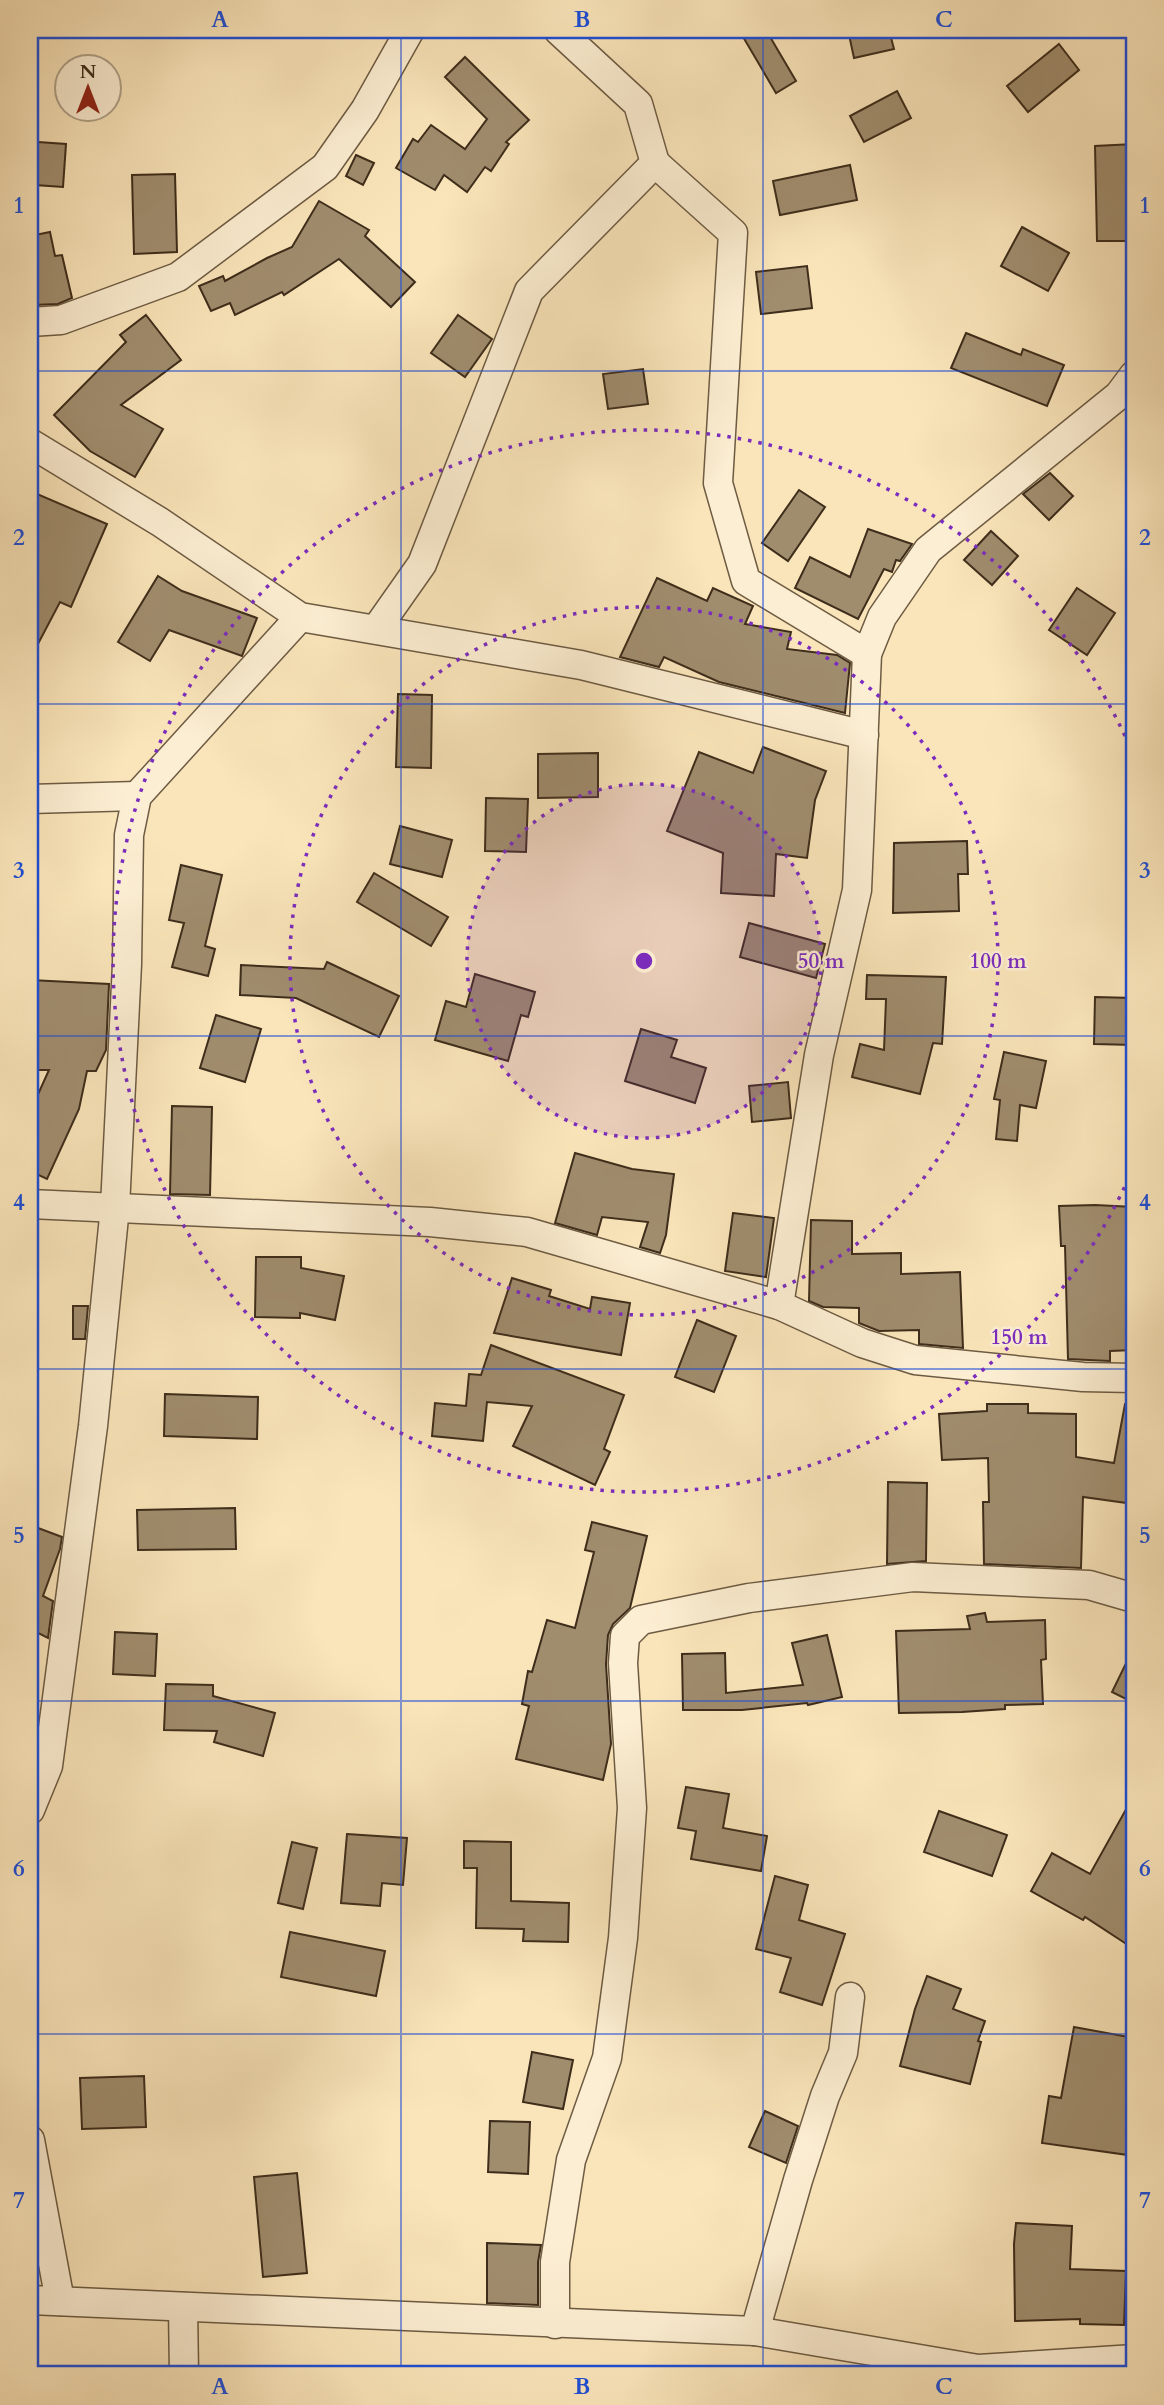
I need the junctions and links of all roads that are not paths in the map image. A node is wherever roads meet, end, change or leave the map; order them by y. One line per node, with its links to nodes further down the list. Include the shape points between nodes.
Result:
1 (410, 30): 4 (street, via 365,110 325,167 178,277 61,320)
2 (558, 30): 3 (street, via 638,104)
3 (655, 163): 8 (street, via 529,292 422,564); 9 (street, via 733,233 718,483 746,581)
4 (30, 322)
5 (1134, 375): 9 (street, via 1119,395 928,550 882,617)
6 (30, 443): 7 (street, via 160,522)
7 (300, 617): 8 (street); 11 (street)
8 (377, 628): 10 (street, via 581,666)
9 (867, 654): 10 (street)
10 (864, 735): 15 (street, via 857,890 819,1055)
11 (137, 796): 12 (street); 14 (street, via 129,835)
12 (30, 799)
13 (30, 1204): 14 (street)
14 (114, 1207): 15 (street, via 430,1222 527,1232); 18 (street, via 93,1426)
15 (779, 1305): 16 (street, via 862,1343 915,1360)
16 (1134, 1378)
17 (1134, 1598): 25 (street, via 1089,1585 914,1577 736,1601 641,1620 625,1636 632,1808 623,1938 607,2058 571,2160 555,2262)
18 (39, 1764): 19 (street)
19 (30, 1810)
20 (850, 1997): 26 (street, via 843,2053 798,2180)
21 (30, 2140): 23 (street)
22 (30, 2300): 23 (street)
23 (60, 2301): 24 (street)
24 (183, 2306): 25 (street); 29 (street)
25 (555, 2324): 26 (street)
26 (755, 2331): 28 (street)
27 (1134, 2359): 28 (street)
28 (978, 2372)
29 (184, 2375)

